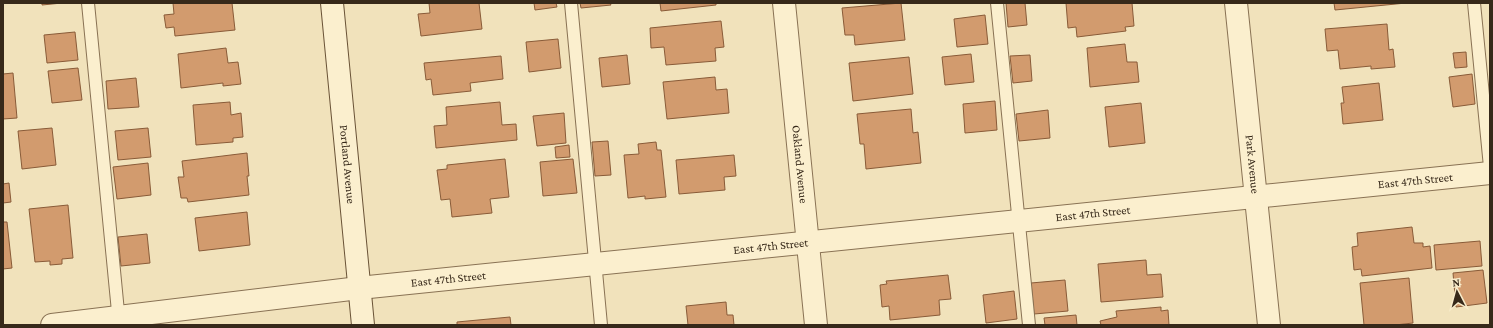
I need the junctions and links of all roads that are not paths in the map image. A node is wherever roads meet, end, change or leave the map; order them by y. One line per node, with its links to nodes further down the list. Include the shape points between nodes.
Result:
1 (88, 3): 15 (lane)
2 (332, 3): 14 (street, Portland Avenue)
3 (571, 3): 13 (lane)
4 (784, 3): 12 (street, Oakland Avenue)
5 (997, 3): 11 (lane)
6 (1236, 3): 10 (street, Park Avenue)
7 (1474, 3): 8 (lane)
8 (1490, 167)
9 (1490, 173): 10 (street, East 47th Street)
10 (1256, 197): 11 (street, East 47th Street); 21 (street, Park Avenue)
11 (1018, 222): 12 (street, East 47th Street); 20 (lane)
12 (808, 243): 13 (street, East 47th Street); 19 (street, Oakland Avenue)
13 (595, 264): 14 (street, East 47th Street); 18 (lane)
14 (359, 288): 15 (street, East 47th Street); 17 (street, Portland Avenue)
15 (118, 321): 16 (street, East 47th Street)
16 (52, 325)
17 (363, 325)
18 (601, 325)
19 (816, 325)
20 (1029, 325)
21 (1269, 325)

